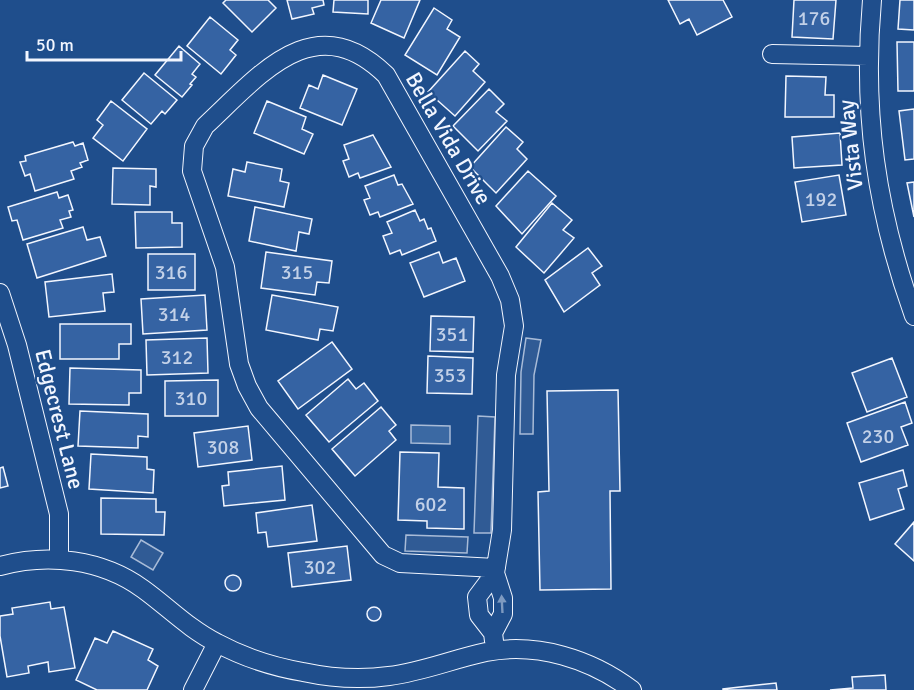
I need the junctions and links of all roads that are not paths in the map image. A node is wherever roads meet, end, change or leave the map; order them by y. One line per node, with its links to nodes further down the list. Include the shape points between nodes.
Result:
1 (872, 0): 3 (street, Vista Way)
2 (772, 54): 3 (street)
3 (868, 56): 5 (street, Vista Way, via 877,185 892,251)
4 (0, 293): 6 (street, Edgecrest Lane, via 17,345 59,514)
5 (914, 316)
6 (59, 558): 7 (street); 10 (street, via 127,579)
7 (0, 566)
8 (496, 571): 8 (street, Bella Vida Drive, via 400,563 383,555 260,408 247,386 239,364 225,267 194,180 191,156 205,126 270,66 293,51 319,45 348,49 368,59 386,75 505,288 512,312 513,340 506,375 502,530); 9 (street, Bella Vida Drive, one-way to 8, via 503,614); 9 (street, Bella Vida Drive, via 477,597 479,615)
9 (494, 642): 10 (street, via 412,672 364,678 284,669); 12 (street, via 559,654 602,671)
10 (217, 643): 11 (street)
11 (193, 690)
12 (632, 690)

